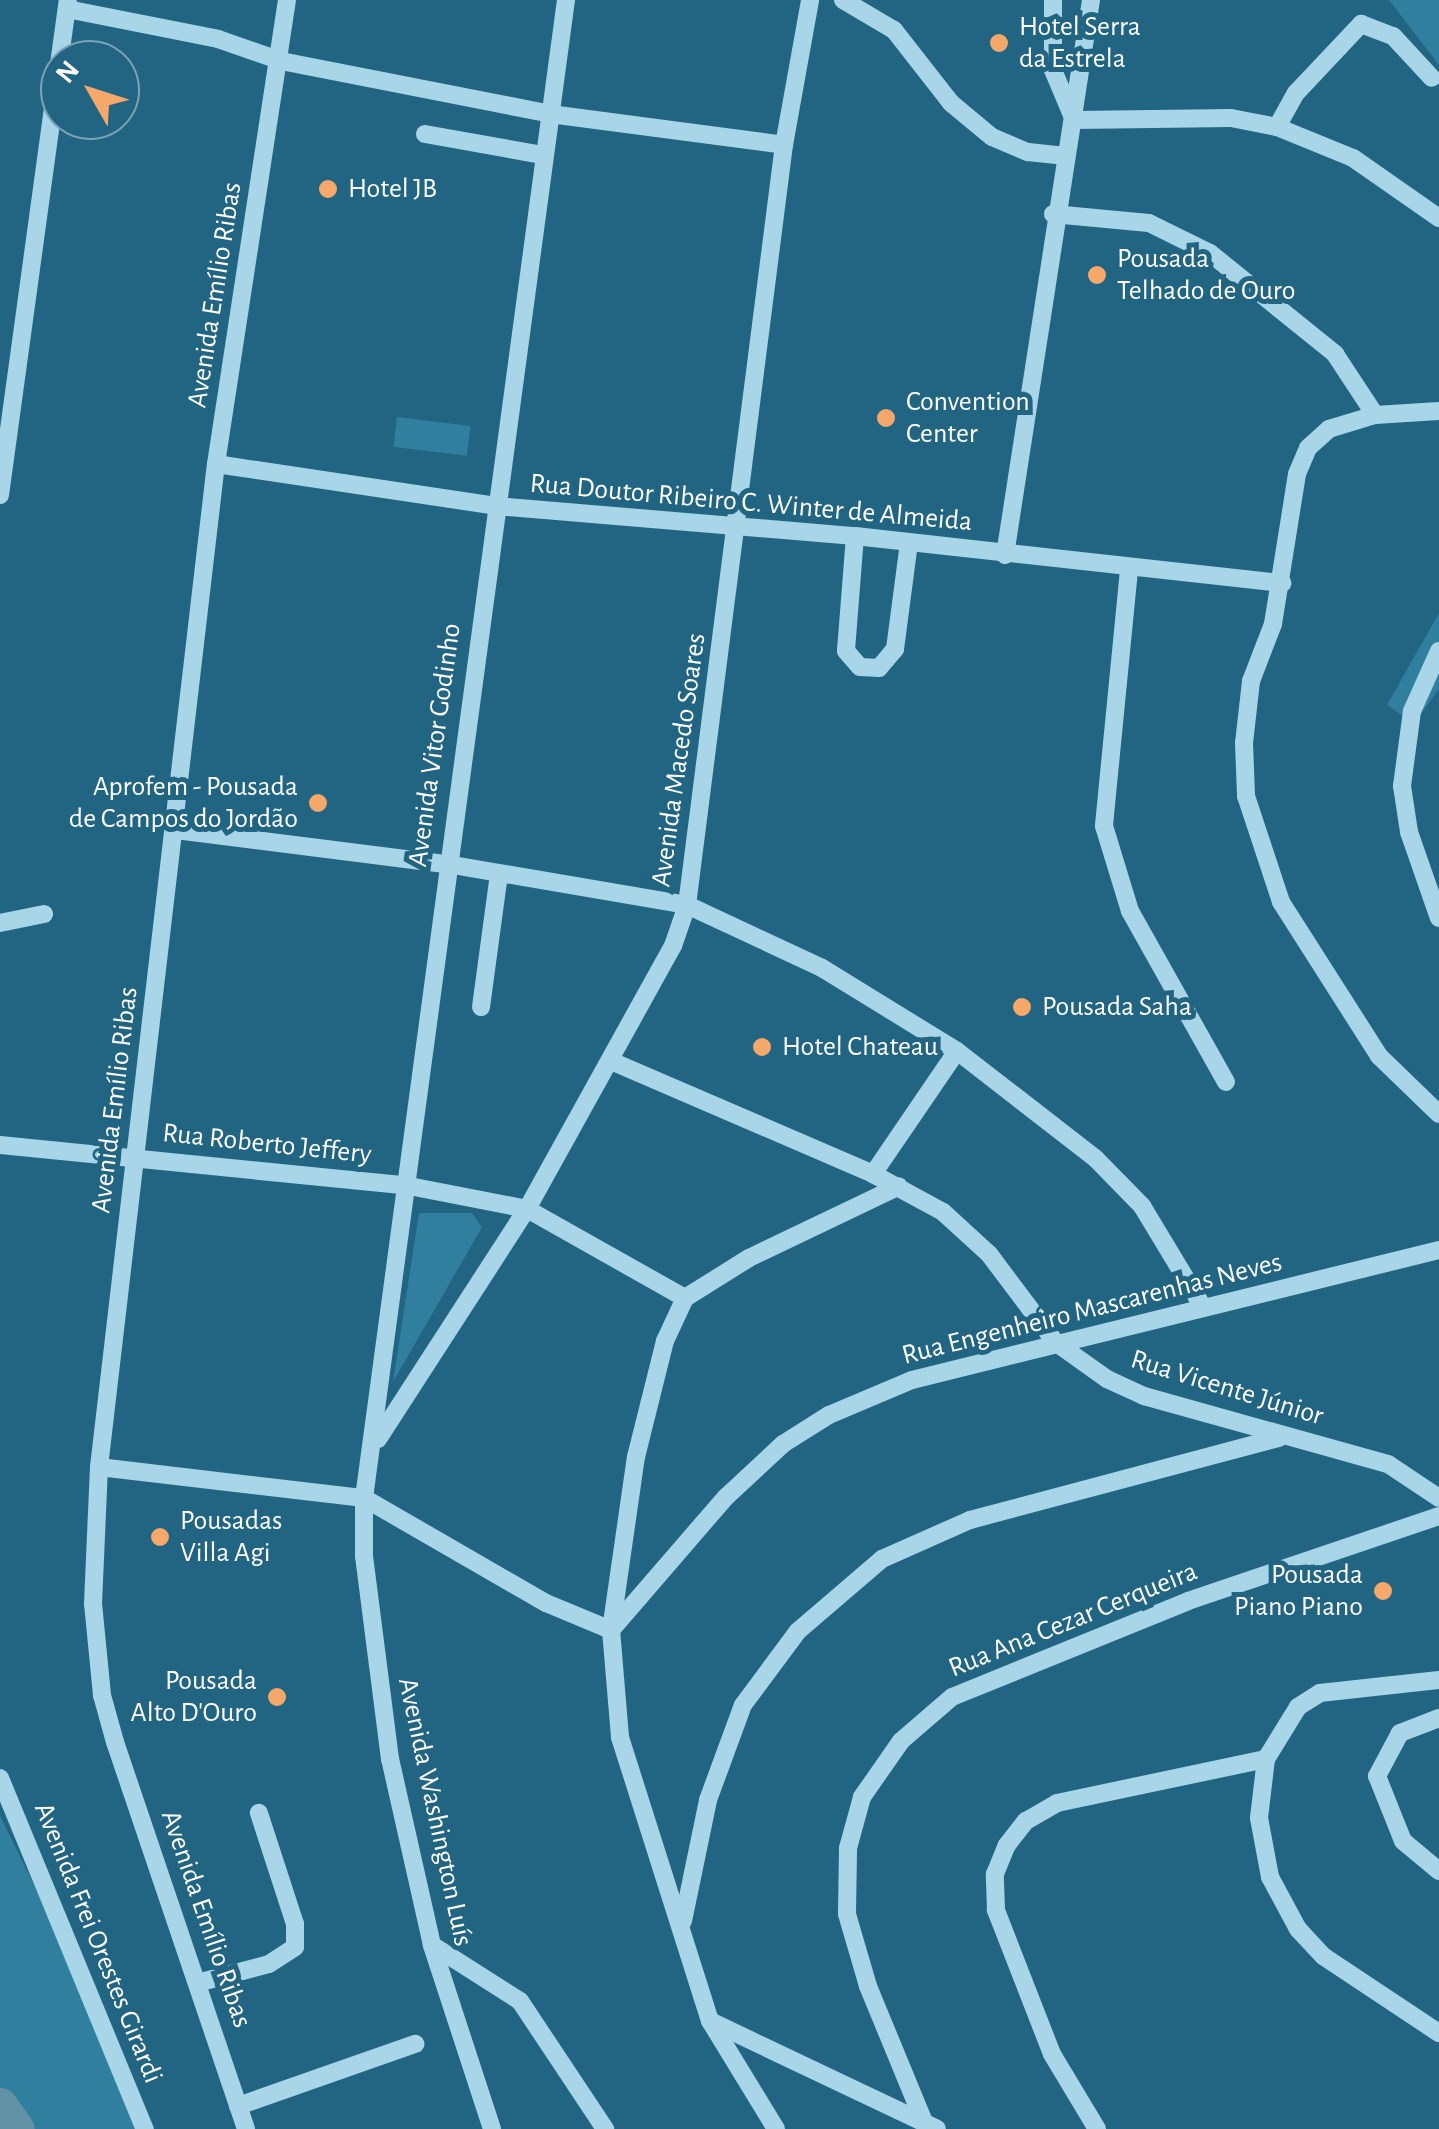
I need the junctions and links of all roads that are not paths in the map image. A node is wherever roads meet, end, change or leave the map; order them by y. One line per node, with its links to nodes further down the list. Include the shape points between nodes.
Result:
1 (287, 0): 8 (street, Avenida Emílio Ribas)
2 (566, 0): 10 (street, Avenida Vitor Godinho)
3 (810, 0): 14 (street, Avenida Macedo Soares)
4 (843, 0): 16 (street, via 894,30 951,103 992,137 1028,152)
5 (1053, 0): 11 (street, via 1053,70)
6 (1090, 0): 11 (street)
7 (67, 4): 8 (street); 22 (street)
8 (281, 60): 10 (street); 21 (street, Avenida Emílio Ribas)
9 (1432, 78): 12 (street, via 1394,36 1361,24 1336,45)
10 (550, 114): 14 (street); 15 (street, Avenida Vitor Godinho)
11 (1074, 120): 12 (street, via 1231,118); 16 (street)
12 (1277, 127): 18 (street, via 1354,158)
13 (426, 134): 15 (street)
14 (784, 145): 24 (street, Avenida Macedo Soares)
15 (544, 155): 23 (street, Avenida Vitor Godinho)
16 (1066, 156): 17 (street)
17 (1054, 214): 20 (street, via 1149,223 1210,253 1335,354); 27 (street)
18 (1439, 218)
19 (1439, 410): 20 (street)
20 (1375, 415): 29 (street, via 1329,428 1308,448 1297,474)
21 (216, 464): 23 (street, Rua Doutor Ribeiro C. Winter de Almeida); 31 (street, Avenida Emílio Ribas)
22 (0, 496)
23 (496, 506): 24 (street, Rua Doutor Ribeiro C. Winter de Almeida); 32 (street, Avenida Vitor Godinho)
24 (737, 528): 25 (street, Rua Doutor Ribeiro C. Winter de Almeida); 34 (street, Avenida Macedo Soares)
25 (855, 536): 26 (street, Rua Doutor Ribeiro C. Winter de Almeida); 26 (street, via 846,651 860,667 878,668 895,649)
26 (910, 543): 27 (street, Rua Doutor Ribeiro C. Winter de Almeida)
27 (1005, 555): 28 (street, Rua Doutor Ribeiro C. Winter de Almeida)
28 (1129, 570): 29 (street, Rua Doutor Ribeiro C. Winter de Almeida); 41 (street, via 1106,783 1107,841 1130,912)
29 (1282, 583): 42 (street, via 1251,680 1244,743 1246,796 1260,846 1281,902 1350,1014 1379,1056)
30 (1439, 651): 35 (street, via 1412,711 1402,786)
31 (176, 830): 32 (street); 44 (street, Avenida Emílio Ribas)
32 (447, 864): 33 (street); 46 (street, Avenida Vitor Godinho)
33 (499, 873): 34 (street); 38 (street)
34 (687, 905): 39 (street, via 822,968); 40 (street, Avenida Macedo Soares, via 673,946)
35 (1438, 912)
36 (44, 914): 37 (street)
37 (0, 923)
38 (481, 1007)
39 (957, 1051): 45 (street); 51 (street, via 1084,1148 1142,1206)
40 (611, 1062): 45 (street, Rua Vicente Júnior); 48 (street, Avenida Macedo Soares)
41 (1226, 1082)
42 (1439, 1114)
43 (0, 1145): 44 (street, Rua Roberto Jeffery)
44 (134, 1158): 46 (street, Rua Roberto Jeffery); 57 (street, Avenida Emílio Ribas)
45 (872, 1174): 47 (street, Rua Vicente Júnior)
46 (404, 1185): 48 (street, Rua Roberto Jeffery); 53 (street, Avenida Vitor Godinho)
47 (898, 1186): 50 (street, via 748,1258); 52 (street, Rua Vicente Júnior, via 942,1212 989,1254)
48 (528, 1209): 50 (street, Rua Roberto Jeffery); 54 (street, Avenida Macedo Soares)
49 (1439, 1250): 51 (street, Rua Engenheiro Mascarenhas Neves)
50 (685, 1298): 61 (street, via 665,1341 636,1457)
51 (1203, 1307): 52 (street, Rua Engenheiro Mascarenhas Neves)
52 (1054, 1342): 55 (street, Rua Vicente Júnior, via 1144,1396); 61 (street, Rua Engenheiro Mascarenhas Neves, via 912,1380 829,1414 782,1444 726,1497)
53 (381, 1378): 54 (street); 56 (street, Avenida Vitor Godinho)
54 (406, 1390): 56 (street, Avenida Macedo Soares)
55 (1283, 1437): 59 (street, Rua Vicente Júnior, via 1388,1464); 68 (street, via 970,1520 882,1559 798,1630 743,1705 708,1800)
56 (373, 1448): 58 (street, Avenida Vitor Godinho)
57 (99, 1467): 58 (street); 70 (street, Avenida Emílio Ribas, via 94,1604 102,1694)
58 (364, 1498): 61 (street, via 546,1603); 69 (street, Avenida Washington Luís, via 364,1556 390,1759)
59 (1439, 1498)
60 (1439, 1516): 75 (street, Rua Ana Cezar Cerqueira, via 1188,1600 952,1698 901,1742 862,1798 848,1848 847,1914 868,1986)
61 (611, 1630): 68 (street, via 620,1737)
62 (1439, 1680): 64 (street, via 1320,1693 1298,1707)
63 (1439, 1718): 67 (street, via 1400,1734 1377,1776 1384,1808 1403,1841)
64 (1266, 1758): 72 (street, via 1258,1818 1270,1877 1298,1929 1323,1956); 81 (street, via 1057,1803 1026,1820 1007,1845 995,1874 996,1910 1052,2054)
65 (0, 1778): 76 (street, Avenida Frei Orestes Girardi)
66 (258, 1813): 70 (street, via 295,1924 295,1947 269,1964)
67 (1439, 1871)
68 (682, 1926): 71 (street)
69 (432, 1945): 78 (street, Avenida Washington Luís); 79 (street, via 520,2002)
70 (201, 1982): 74 (street, Avenida Emílio Ribas)
71 (710, 2021): 75 (street); 80 (street)
72 (1439, 2033)
73 (416, 2044): 74 (street)
74 (238, 2106): 77 (street, Avenida Emílio Ribas)
75 (930, 2126)
76 (145, 2129)
77 (246, 2129)
78 (492, 2129)
79 (605, 2129)
80 (776, 2129)
81 (1097, 2129)

